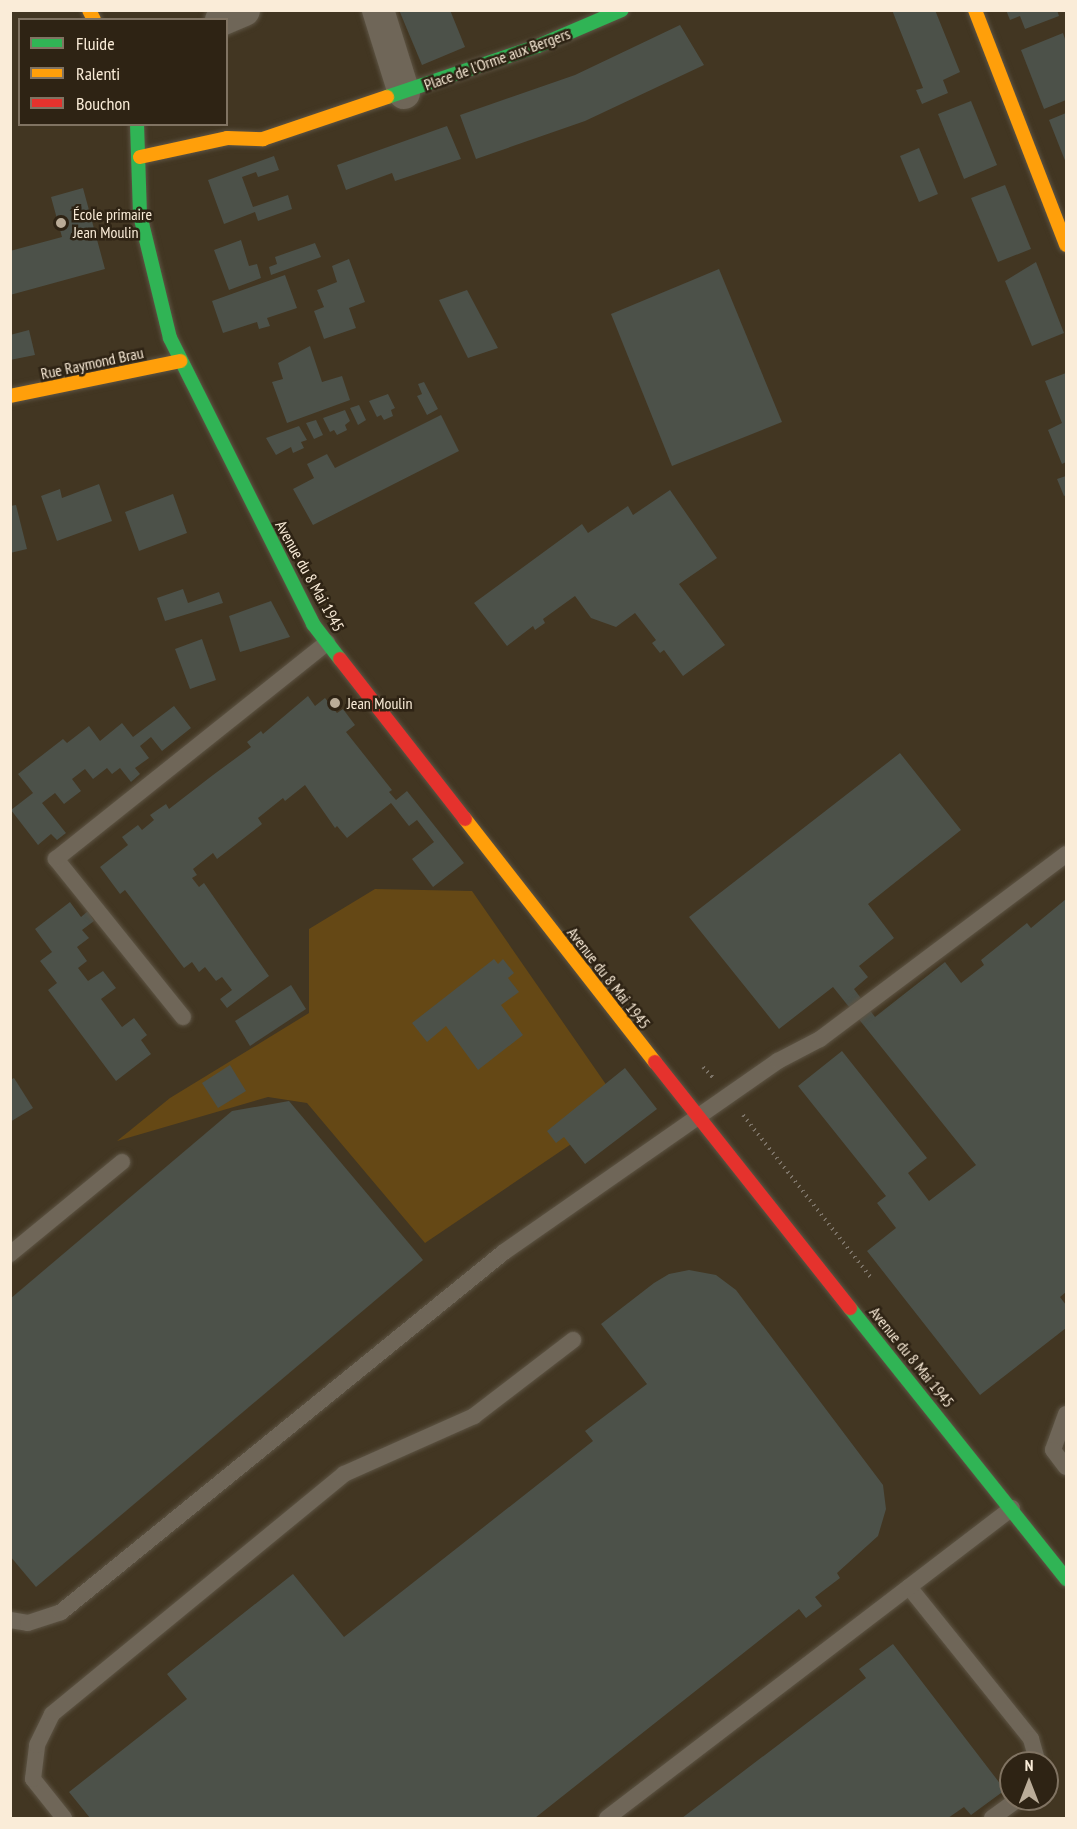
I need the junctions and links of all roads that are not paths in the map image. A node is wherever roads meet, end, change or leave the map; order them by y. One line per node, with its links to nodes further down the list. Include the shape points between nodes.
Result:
1 (244, 10): 5 (street)
2 (378, 10): 6 (street, Place de l'Orme aux Bergers)
3 (622, 10): 6 (street, Place de l'Orme aux Bergers, via 538,46)
4 (975, 10): 10 (street)
5 (225, 18)
6 (405, 93): 8 (street, Place de l'Orme aux Bergers, via 263,139)
7 (137, 126): 9 (street, Avenue du 8 Mai 1945)
8 (226, 131): 9 (street, Place de l'Orme aux Bergers)
9 (141, 157): 11 (street, Avenue du 8 Mai 1945, via 140,215 170,338)
10 (1066, 245)
11 (180, 361): 12 (street, Rue Raymond Brau); 13 (street, Avenue du 8 Mai 1945, via 291,581)
12 (10, 396)
13 (327, 643): 15 (lane, via 56,859); 16 (street, Avenue du 8 Mai 1945)
14 (1066, 854): 16 (lane, via 820,1039 778,1061)
15 (183, 1017)
16 (697, 1116): 22 (street, Avenue du 8 Mai 1945); 25 (lane, via 504,1252 61,1612 28,1623)
17 (122, 1162): 18 (lane)
18 (10, 1254)
19 (573, 1340): 27 (lane, via 474,1416 344,1474 52,1714 37,1745 33,1779)
20 (1066, 1414): 21 (lane, via 1053,1450)
21 (1066, 1467)
22 (1012, 1508): 23 (street, Avenue du 8 Mai 1945); 24 (lane)
23 (1063, 1568)
24 (909, 1587): 26 (lane, via 1031,1739); 28 (lane)
25 (10, 1620)
26 (1034, 1751)
27 (64, 1818)
28 (607, 1818)

